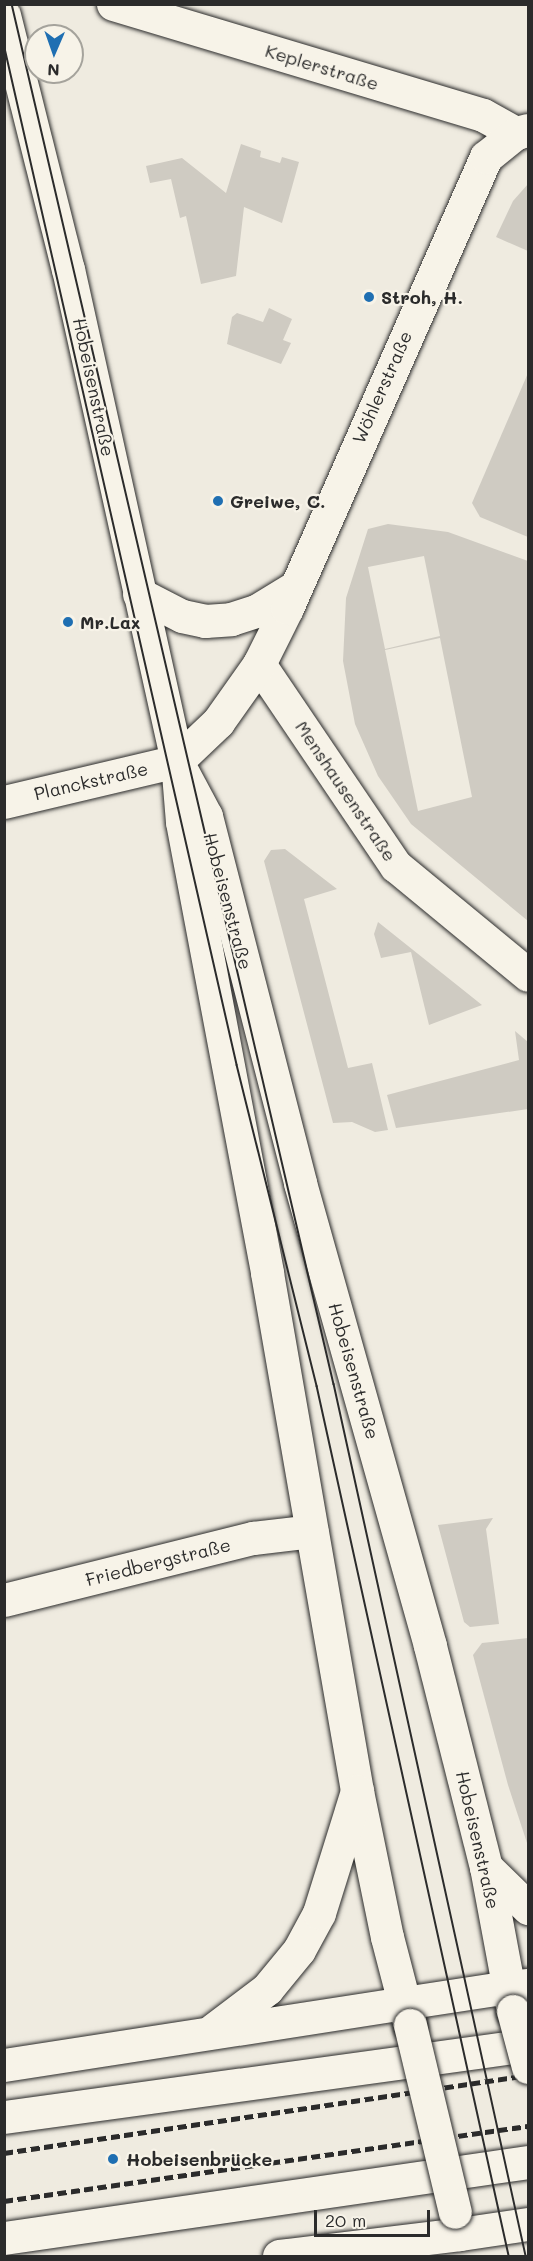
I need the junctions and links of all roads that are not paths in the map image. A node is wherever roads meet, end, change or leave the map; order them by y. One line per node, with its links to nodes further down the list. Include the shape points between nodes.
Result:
1 (113, 4): 3 (main road, Keplerstraße, via 483,115)
2 (4, 15): 5 (main road, Hobeisenstraße, via 68,269)
3 (522, 131): 4 (main road, Wöhlerstraße, via 486,157)
4 (294, 588): 5 (main road, via 256,611 231,620 205,621 182,616); 6 (main road, Wöhlerstraße)
5 (140, 594): 7 (main road, Hobeisenstraße)
6 (259, 664): 7 (main road, Wöhlerstraße, via 218,722); 9 (main road, Menshausenstraße, via 396,866)
7 (177, 761): 8 (main road, Planckstraße); 10 (main road, Hobeisenstraße, via 182,822); 13 (main road, Hobeisenstraße, via 206,816)
8 (4, 802)
9 (528, 975)
10 (312, 1531): 11 (main road, Friedbergstraße, via 253,1538); 12 (main road, Hobeisenstraße)
11 (4, 1600)
12 (357, 1791): 16 (main road, Hobeisenstraße); 17 (main road, via 319,1913 299,1950 267,1989)
13 (486, 1867): 14 (main road); 15 (main road, Hobeisenstraße)
14 (528, 1908)
15 (517, 1995): 16 (main road); 20 (main road, Hobeisenstraße, bridge)
16 (407, 2014): 17 (main road); 24 (main road, Hobeisenstraße, bridge)
17 (210, 2032): 19 (main road)
18 (528, 2045): 21 (main road)
19 (4, 2065)
20 (528, 2067)
21 (4, 2116)
22 (528, 2162): 25 (main road)
23 (528, 2224): 24 (main road)
24 (460, 2234): 26 (main road)
25 (4, 2238)
26 (296, 2256)

